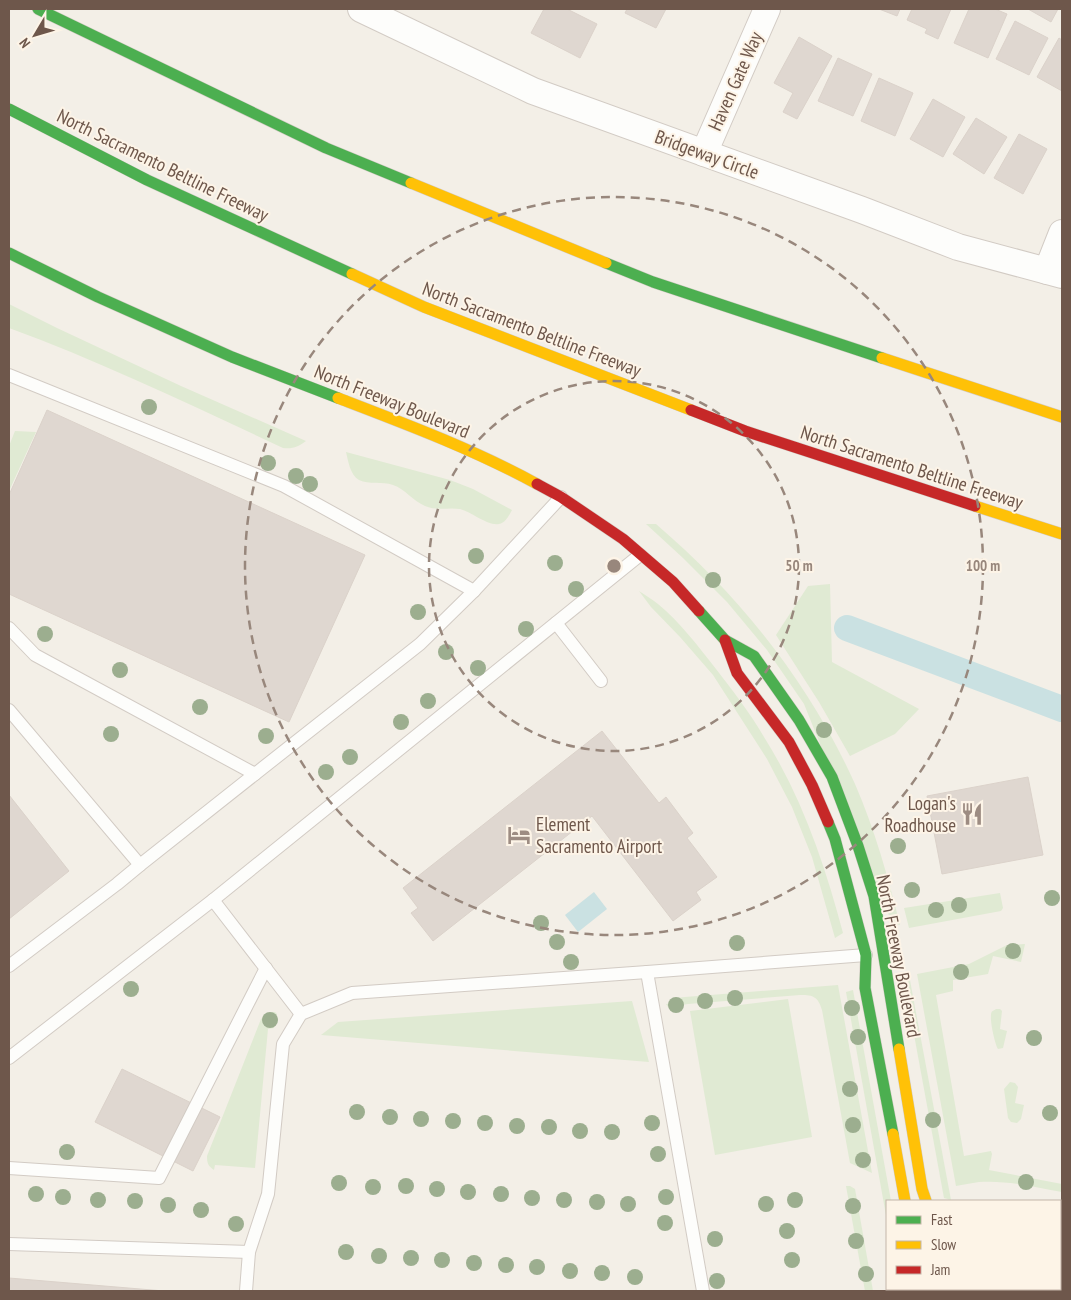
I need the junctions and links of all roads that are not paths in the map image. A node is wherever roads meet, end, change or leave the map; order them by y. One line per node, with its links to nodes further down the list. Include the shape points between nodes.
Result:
1 (38, 9): 10 (main road, via 326,148 653,282)
2 (360, 9): 5 (street, Bridgeway Circle, via 533,92)
3 (767, 9): 5 (street, Haven Gate Way)
4 (9, 109): 12 (main road, North Sacramento Beltline Freeway, via 147,180 424,307 745,431)
5 (704, 153): 8 (street, Bridgeway Circle, via 958,247)
6 (1062, 233): 8 (street)
7 (9, 253): 11 (main road, North Freeway Boulevard, via 232,357 440,437 506,467)
8 (1054, 273)
9 (9, 375): 14 (lane, via 284,486)
10 (1062, 417)
11 (561, 498): 13 (main road, North Freeway Boulevard, via 624,539); 14 (lane)
12 (1062, 534)
13 (640, 555): 15 (lane); 17 (main road, North Freeway Boulevard, via 673,582)
14 (474, 591): 20 (lane, via 420,644)
15 (556, 623): 18 (lane); 22 (lane)
16 (9, 628): 20 (lane, via 35,655)
17 (725, 640): 23 (main road, North Freeway Boulevard, via 737,673 789,742 812,785 835,839); 31 (main road, North Freeway Boulevard, via 754,656 799,720 832,777 858,846 874,896)
18 (601, 681)
19 (9, 710): 21 (lane)
20 (255, 774): 21 (lane)
21 (140, 865): 24 (lane)
22 (213, 900): 25 (lane); 28 (lane)
23 (866, 955): 26 (lane); 30 (main road, North Freeway Boulevard, via 865,988)
24 (9, 966)
25 (266, 968): 27 (lane); 29 (lane, via 159,1178)
26 (647, 972): 27 (lane, via 352,993); 35 (lane)
27 (301, 1014): 33 (lane, via 283,1044 268,1194)
28 (9, 1058)
29 (9, 1168)
30 (905, 1200)
31 (926, 1200)
32 (9, 1244): 33 (lane)
33 (249, 1252): 34 (lane)
34 (246, 1291)
35 (703, 1291)

